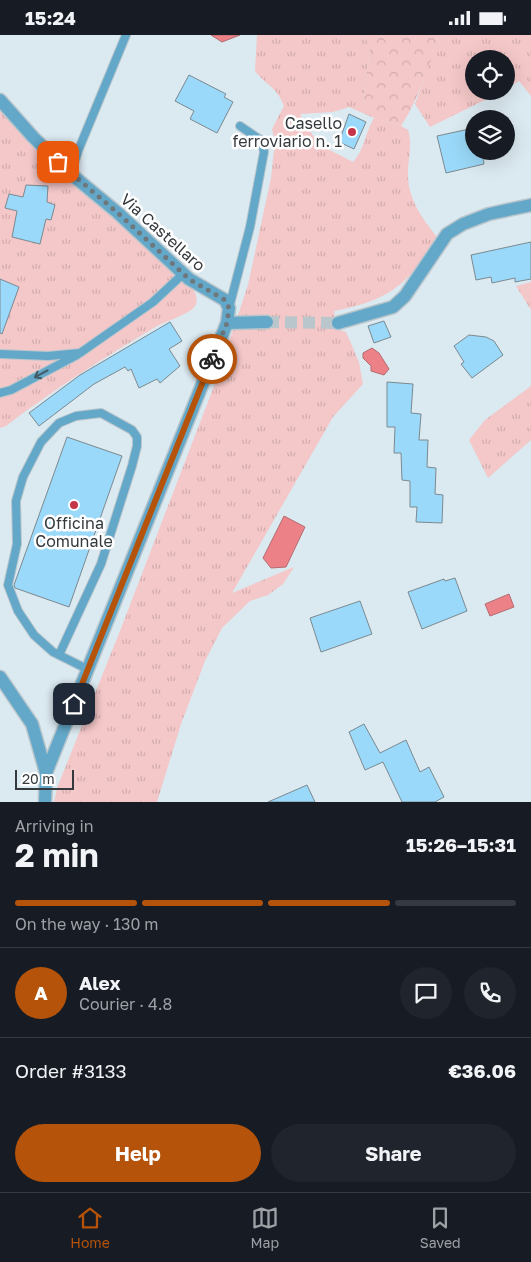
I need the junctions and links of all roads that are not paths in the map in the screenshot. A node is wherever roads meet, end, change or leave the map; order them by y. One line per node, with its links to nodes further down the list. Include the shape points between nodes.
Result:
1 (126, 35): 4 (lane)
2 (0, 100): 4 (street, Via Castellaro)
3 (240, 126): 7 (lane, via 262,141 264,152 250,227)
4 (71, 174): 6 (street, Via Castellaro)
5 (531, 205): 10 (street, via 489,214 463,224 447,234 405,296 393,307)
6 (183, 274): 7 (street, Via Castellaro, via 225,300); 11 (lane, via 153,302)
7 (229, 308): 9 (street)
8 (266, 322): 9 (street)
9 (227, 323): 15 (street)
10 (338, 323)
11 (80, 353): 12 (lane, via 48,356); 13 (lane, one-way to 13)
12 (0, 354)
13 (0, 393)
14 (60, 655): 14 (lane, via 34,635 9,591 17,544 16,501 23,477 42,442 60,423 76,416 101,413 132,430 137,437 137,446 101,564); 15 (lane)
15 (87, 669): 17 (street)
16 (0, 677): 17 (street, via 32,724)
17 (46, 773): 18 (street)
18 (45, 802)

